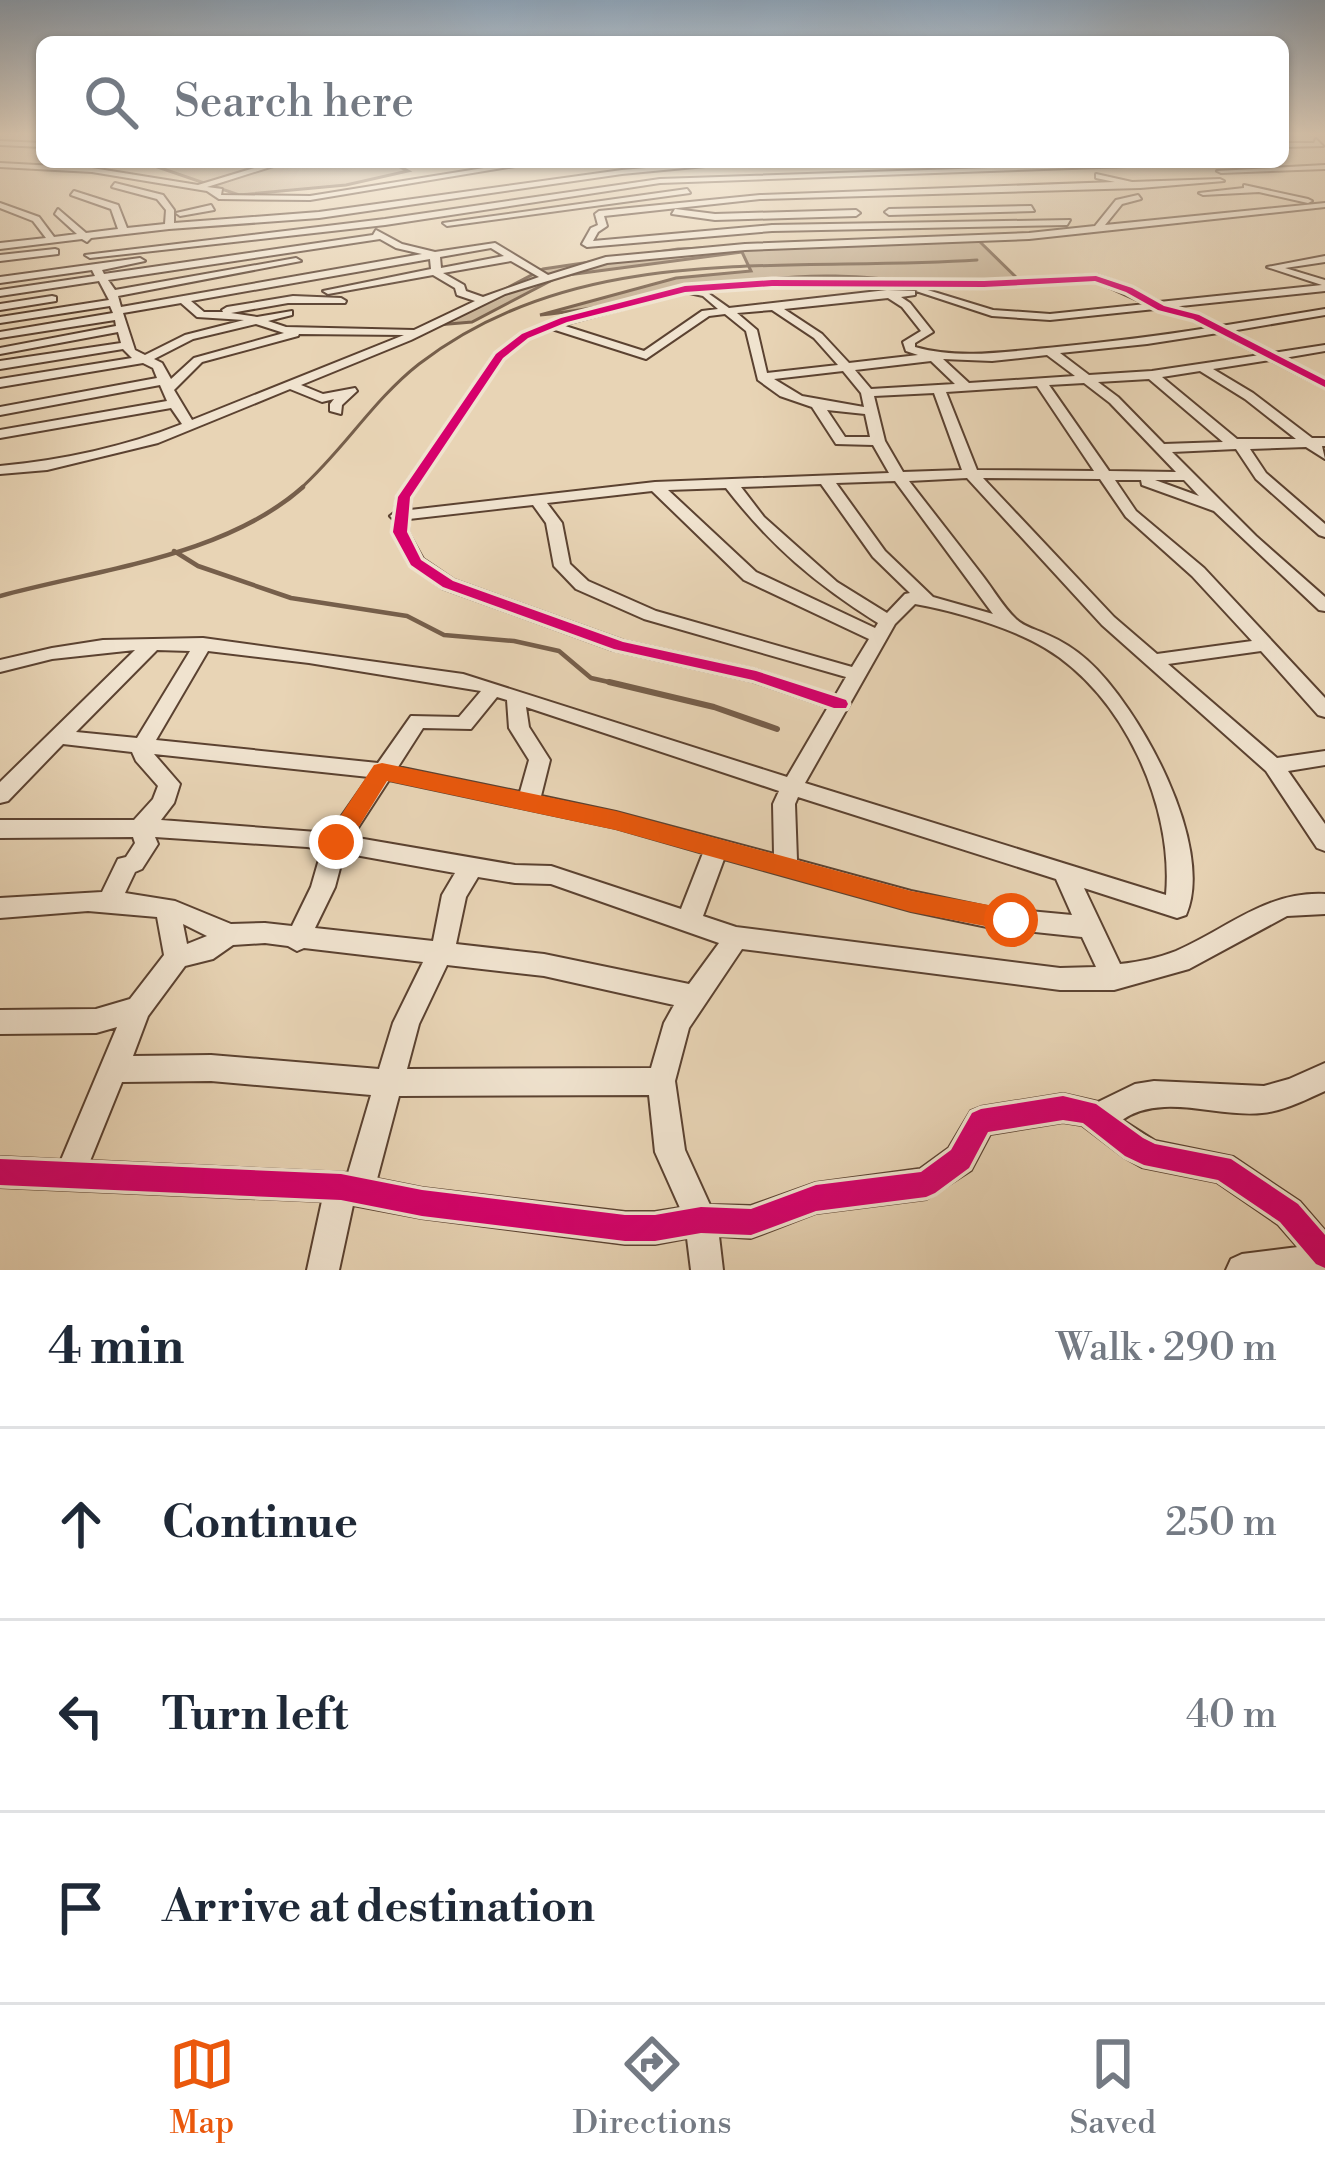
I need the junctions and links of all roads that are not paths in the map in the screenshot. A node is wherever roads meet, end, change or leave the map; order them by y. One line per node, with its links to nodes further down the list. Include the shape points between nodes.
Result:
1 (150, 192): 36 (street)
2 (215, 192): 16 (street)
3 (345, 192): 21 (street)
4 (400, 192): 35 (street)
5 (424, 192): 22 (street)
6 (481, 192): 22 (street)
7 (571, 192): 27 (street)
8 (678, 192): 31 (street)
9 (980, 192): 17 (street)
10 (1071, 192): 19 (street)
11 (1136, 192): 19 (street)
12 (1139, 192): 20 (street); 40 (street)
13 (1229, 192): 18 (street)
14 (1268, 192): 26 (street)
15 (74, 193): 41 (street, via 116,208)
16 (218, 193): 21 (street); 21 (street, via 260,193); 34 (street)
17 (962, 193): 23 (street); 24 (street)
18 (1195, 195)
19 (1088, 197): 28 (street)
20 (1157, 197)
21 (249, 199): 35 (street)
22 (435, 199): 29 (street); 33 (street)
23 (693, 202): 24 (street, via 714,209); 30 (street)
24 (1001, 204): 28 (street)
25 (0, 205): 49 (street, via 36,219)
26 (1325, 205): 40 (street)
27 (476, 206): 29 (street); 31 (street)
28 (1026, 206): 30 (street, via 715,217); 37 (street)
29 (463, 209): 50 (street)
30 (671, 209): 44 (street); 47 (street, via 599,214 603,226 586,244)
31 (534, 211): 43 (street)
32 (58, 212): 45 (street)
33 (320, 215): 35 (street); 70 (street)
34 (211, 216): 35 (street); 36 (street); 36 (street)
35 (260, 218)
36 (169, 220): 41 (street)
37 (1059, 222): 38 (street); 40 (street); 42 (street)
38 (952, 224): 39 (street); 48 (street)
39 (793, 226): 44 (street); 53 (street, via 790,236)
40 (1099, 226): 42 (street)
41 (123, 231): 45 (street)
42 (1083, 231): 48 (street)
43 (380, 234): 50 (street); 51 (street)
44 (681, 234): 47 (street)
45 (82, 235): 49 (street); 70 (street)
46 (0, 236): 52 (street)
47 (636, 238): 56 (street, via 626,248)
48 (968, 238): 53 (street)
49 (52, 240): 52 (street)
50 (310, 245): 51 (street, via 316,259); 54 (street); 54 (street); 60 (street); 65 (street)
51 (396, 245): 55 (street)
52 (1, 246)
53 (745, 247): 56 (street)
54 (245, 249): 60 (street); 70 (street); 70 (street)
55 (435, 254): 57 (street, via 491,245); 61 (street); 62 (street)
56 (635, 256): 64 (street)
57 (512, 258): 61 (street); 64 (street)
58 (1325, 259): 69 (street, via 1272,267)
59 (4, 260): 70 (street)
60 (230, 274): 63 (street)
61 (438, 274): 72 (street); 76 (street); 79 (street)
62 (321, 276): 65 (street); 72 (street)
63 (213, 277): 70 (street); 78 (street)
64 (545, 277): 79 (street)
65 (303, 279): 71 (street); 81 (street)
66 (0, 280): 70 (street)
67 (874, 284): 68 (street); 73 (street); 77 (street)
68 (903, 284): 74 (street); 84 (street, via 1096,278)
69 (1325, 286): 84 (street)
70 (106, 287): 75 (street); 78 (street); 83 (street); 89 (street); 95 (street); 96 (street); 98 (street)
71 (233, 290): 78 (street); 80 (street)
72 (328, 291): 76 (street)
73 (672, 291): 85 (street, via 706,294); 88 (street); 91 (street)
74 (924, 291): 77 (street); 84 (street, via 1023,316)
75 (0, 293)
76 (369, 294): 81 (street)
77 (889, 297): 82 (street); 101 (street, via 927,332 910,349)
78 (184, 300): 87 (street, via 201,315)
79 (483, 300): 93 (street)
80 (266, 303): 81 (street); 87 (street)
81 (291, 304): 90 (street)
82 (770, 304): 85 (street); 107 (street)
83 (0, 308)
84 (1161, 308): 92 (street)
85 (728, 309): 88 (street); 110 (street, via 751,330)
86 (1325, 312): 92 (street)
87 (212, 313): 90 (street)
88 (706, 314): 91 (street, via 646,355)
89 (0, 320)
90 (262, 323): 94 (street); 99 (street); 105 (street, via 172,342)
91 (552, 326): 142 (street, via 499,356 414,477)
92 (1222, 330): 100 (street); 104 (street); 108 (street)
93 (419, 332): 94 (street); 102 (street)
94 (308, 333): 99 (street); 102 (street)
95 (0, 335)
96 (129, 345): 105 (street); 106 (street)
97 (1325, 348): 104 (street)
98 (0, 351)
99 (225, 351): 114 (street)
100 (1051, 352): 103 (street); 111 (street)
101 (933, 356): 103 (street); 107 (street); 116 (street)
102 (362, 357): 117 (street)
103 (992, 357): 113 (street)
104 (1276, 358): 108 (street); 115 (street)
105 (145, 359): 112 (street); 114 (street)
106 (0, 365)
107 (846, 367): 110 (street); 119 (street)
108 (1203, 368): 109 (street); 128 (street)
109 (1152, 375): 111 (street); 129 (street)
110 (765, 376): 121 (street)
111 (1088, 380): 113 (street); 130 (street)
112 (0, 382)
113 (1035, 382): 116 (street); 134 (street)
114 (167, 384): 120 (street); 122 (street)
115 (1325, 384)
116 (964, 385): 118 (street)
117 (293, 386): 123 (street, via 322,398 351,392); 125 (street)
118 (938, 387): 119 (street); 133 (street)
119 (867, 393): 124 (street)
120 (174, 404): 125 (street); 126 (street)
121 (817, 404): 124 (street); 127 (street, via 841,441)
122 (0, 411)
123 (336, 411)
124 (869, 411): 127 (street)
125 (191, 427): 132 (street, via 47,466)
126 (0, 434)
127 (878, 441): 135 (street)
128 (1318, 443): 129 (street); 131 (street)
129 (1236, 444): 130 (street); 143 (street)
130 (1160, 448): 136 (street)
131 (1325, 455)
132 (0, 470)
133 (971, 474): 134 (street); 135 (street); 151 (street)
134 (1114, 475): 136 (street); 141 (street); 150 (street, via 1131,514)
135 (898, 476): 137 (street); 147 (street)
136 (1191, 476): 141 (street)
137 (825, 479): 138 (street); 144 (street, via 879,554)
138 (730, 483): 139 (street); 146 (street, via 759,520)
139 (655, 486): 140 (street); 146 (street, via 744,572)
140 (536, 498): 142 (street); 153 (street, via 554,524 562,566 582,585 650,615)
141 (1222, 509): 145 (street)
142 (398, 516): 156 (street, via 408,553 448,584 620,646)
143 (1325, 532)
144 (930, 602): 146 (street, via 911,598); 147 (street)
145 (1325, 606)
146 (884, 629): 153 (street)
147 (1015, 630): 174 (street, via 1057,647 1140,742 1175,827 1179,904)
148 (153, 643): 149 (street); 152 (street, via 87,646); 158 (street)
149 (203, 644): 154 (street, via 466,678); 159 (street)
150 (1266, 645): 151 (street); 157 (street)
151 (1155, 660): 161 (street)
152 (0, 665)
153 (856, 674): 156 (street)
154 (493, 689): 155 (street); 162 (street, via 464,724 420,719)
155 (516, 700): 164 (street); 166 (street, via 519,728 540,760)
156 (839, 704): 164 (street)
157 (1325, 710)
158 (59, 737): 159 (street); 163 (street)
159 (142, 746): 162 (street); 167 (street, via 169,784)
160 (1325, 758): 161 (street)
161 (1274, 766): 170 (street)
162 (382, 771): 166 (street); 169 (street)
163 (9, 778): 165 (street)
164 (792, 787): 173 (street, via 784,804); 174 (street)
165 (0, 795)
166 (528, 803): 171 (street)
167 (140, 828): 168 (street); 169 (street); 175 (street, via 147,844)
168 (0, 829)
169 (336, 842): 172 (street); 183 (street)
170 (1325, 842)
171 (717, 847): 173 (street); 179 (street)
172 (472, 866): 179 (street, via 551,875); 184 (street)
173 (786, 866): 180 (street, via 987,917)
174 (1066, 875): 180 (street)
175 (110, 900): 177 (street); 178 (street)
176 (1325, 904): 186 (street, via 1278,906 1182,960)
177 (0, 908)
178 (168, 909): 181 (street); 185 (street)
179 (689, 921): 182 (street)
180 (1088, 927): 186 (street)
181 (228, 935): 183 (street); 185 (street)
182 (736, 938): 186 (street); 187 (street)
183 (297, 940): 184 (street)
184 (437, 952): 187 (street); 193 (street)
185 (177, 957): 188 (street)
186 (1114, 979)
187 (693, 997): 192 (street)
188 (138, 1009): 189 (street, via 96,1021); 190 (street)
189 (0, 1022)
190 (114, 1069): 193 (street); 196 (street)
191 (1325, 1076): 194 (street, via 1272,1098 1154,1095)
192 (661, 1081): 193 (street); 198 (street, via 670,1152)
193 (389, 1083): 197 (street)
194 (1102, 1118): 198 (street, via 1063,1108 999,1114 982,1120 960,1159 926,1184 815,1198 751,1222); 199 (street, via 1134,1148 1222,1168 1252,1186 1289,1213)
195 (0, 1172): 196 (street)
196 (68, 1176): 197 (street)
197 (350, 1188): 198 (street, via 625,1228); 201 (street)
198 (701, 1220): 202 (street)
199 (1325, 1258): 200 (street)
200 (1280, 1267): 203 (street)
201 (322, 1270)
202 (707, 1270)
203 (1242, 1270)

